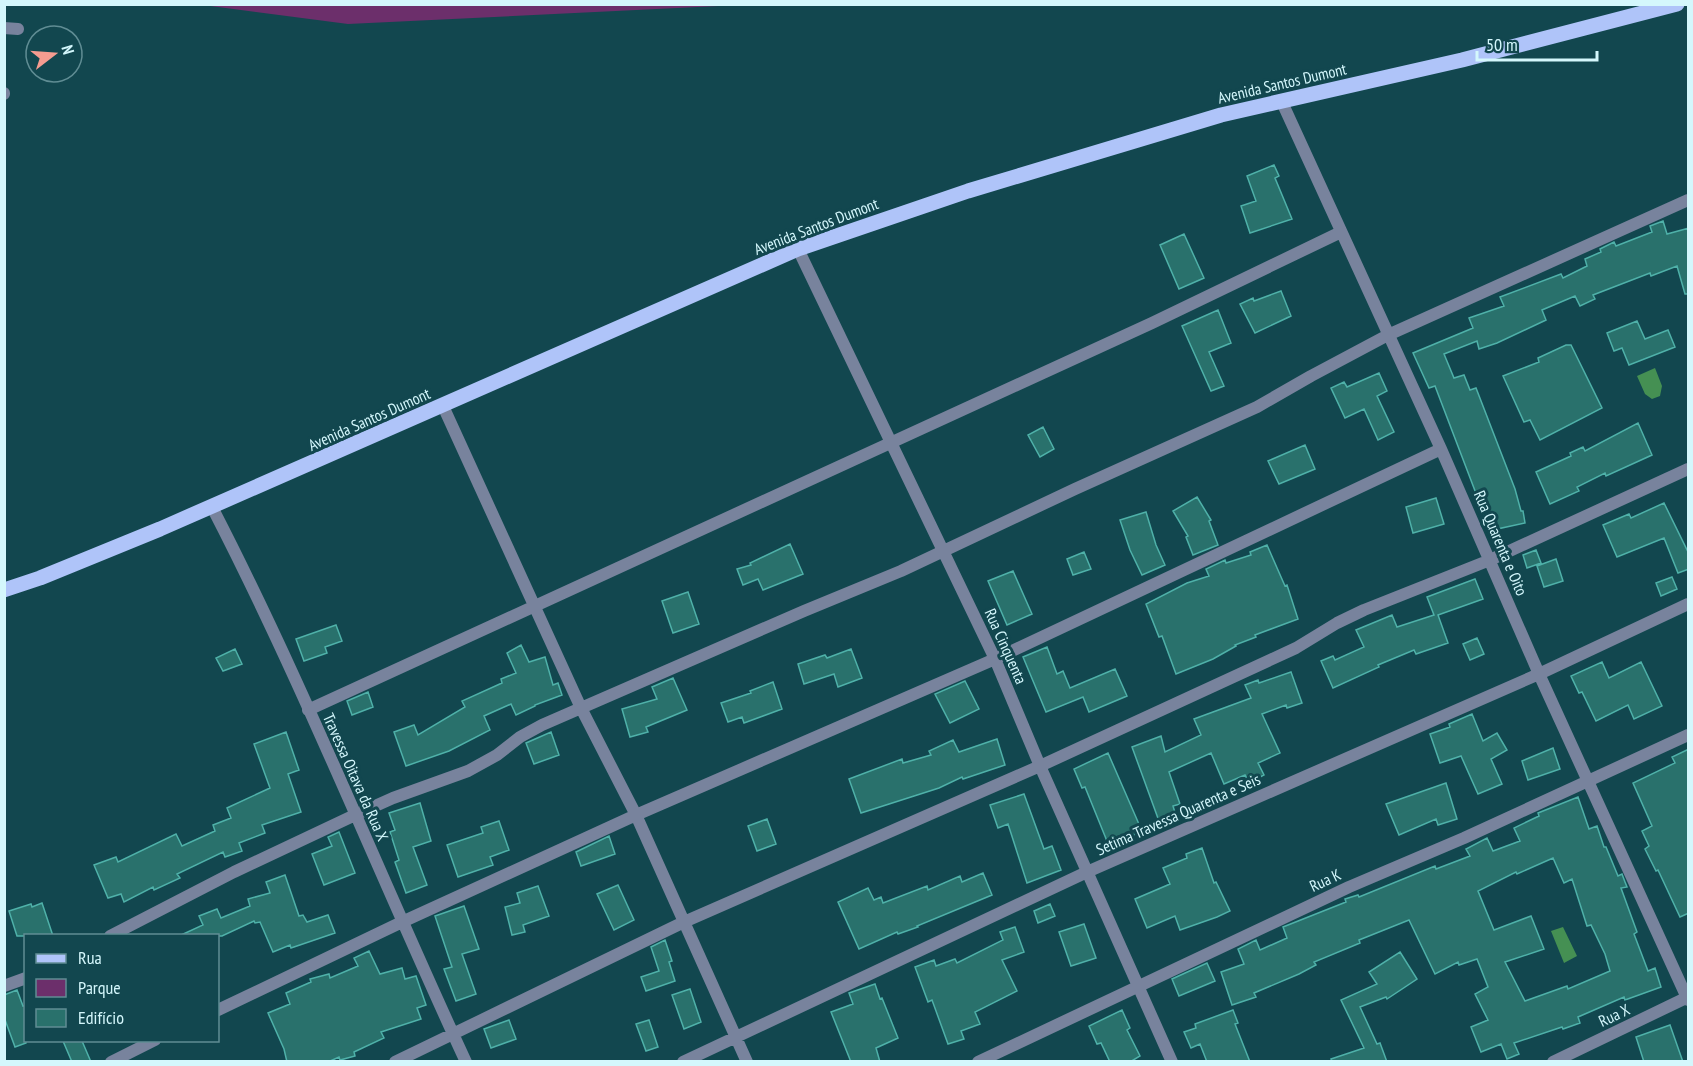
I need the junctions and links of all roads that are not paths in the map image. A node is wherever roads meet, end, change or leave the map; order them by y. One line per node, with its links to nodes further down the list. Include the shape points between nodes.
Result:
1 (1677, 4): 4 (main road, Avenida Santos Dumont, via 1428,68)
2 (4, 28): 3 (street)
3 (18, 29)
4 (1281, 100): 6 (street, Rua Quarenta e Oito); 7 (main road, Avenida Santos Dumont, via 968,191)
5 (1689, 200): 8 (street)
6 (1341, 232): 8 (street, Rua Quarenta e Oito); 10 (street)
7 (798, 249): 9 (main road, Avenida Santos Dumont); 10 (street, Rua Cinquenta)
8 (1388, 335): 11 (street, Rua Quarenta e Oito); 14 (street, via 1257,407)
9 (443, 406): 13 (main road, Avenida Santos Dumont); 18 (street)
10 (891, 442): 14 (street, Rua Cinquenta); 18 (street)
11 (1441, 448): 15 (street, Rua Quarenta e Oito); 19 (street)
12 (1689, 469): 15 (street)
13 (212, 507): 16 (main road, Avenida Santos Dumont); 22 (street, Travessa Oitava da Rua X, via 256,591)
14 (943, 550): 19 (street, Rua Cinquenta); 21 (street)
15 (1490, 560): 20 (street, Rua Quarenta e Oito); 24 (street, via 1364,610 1296,648)
16 (4, 590)
17 (1689, 604): 20 (street, Setima Travessa Quarenta e Seis)
18 (534, 607): 21 (street); 22 (street)
19 (995, 659): 24 (street, Rua Cinquenta); 26 (street)
20 (1539, 674): 25 (street, Rua Quarenta e Oito); 28 (street, Setima Travessa Quarenta e Seis)
21 (581, 708): 26 (street); 27 (street, via 520,737 468,771)
22 (308, 710): 27 (street, Travessa Oitava da Rua X)
23 (1689, 735): 25 (street, Rua K)
24 (1040, 766): 28 (street, Rua Cinquenta); 30 (street)
25 (1588, 781): 34 (street, Rua K); 35 (street, Rua Quarenta e Oito)
26 (636, 814): 29 (street); 30 (street)
27 (355, 815): 29 (street, Travessa Oitava da Rua X); 31 (street)
28 (1087, 872): 34 (street, Rua Cinquenta); 38 (street, Setima Travessa Quarenta e Seis)
29 (402, 922): 36 (street); 37 (street, Travessa Oitava da Rua X)
30 (684, 922): 37 (street); 38 (street)
31 (114, 934)
32 (24, 979): 33 (street)
33 (4, 986)
34 (1137, 986): 45 (street, Rua K); 46 (street, Rua Cinquenta)
35 (1688, 998): 47 (street, Rua X)
36 (219, 1010)
37 (453, 1035): 41 (street); 42 (street, Travessa Oitava da Rua X)
38 (735, 1037): 43 (street, Setima Travessa Quarenta e Seis); 44 (street)
39 (152, 1042): 40 (street)
40 (111, 1062)
41 (395, 1062)
42 (466, 1062)
43 (683, 1062)
44 (747, 1062)
45 (978, 1062)
46 (1172, 1062)
47 (1553, 1062)

